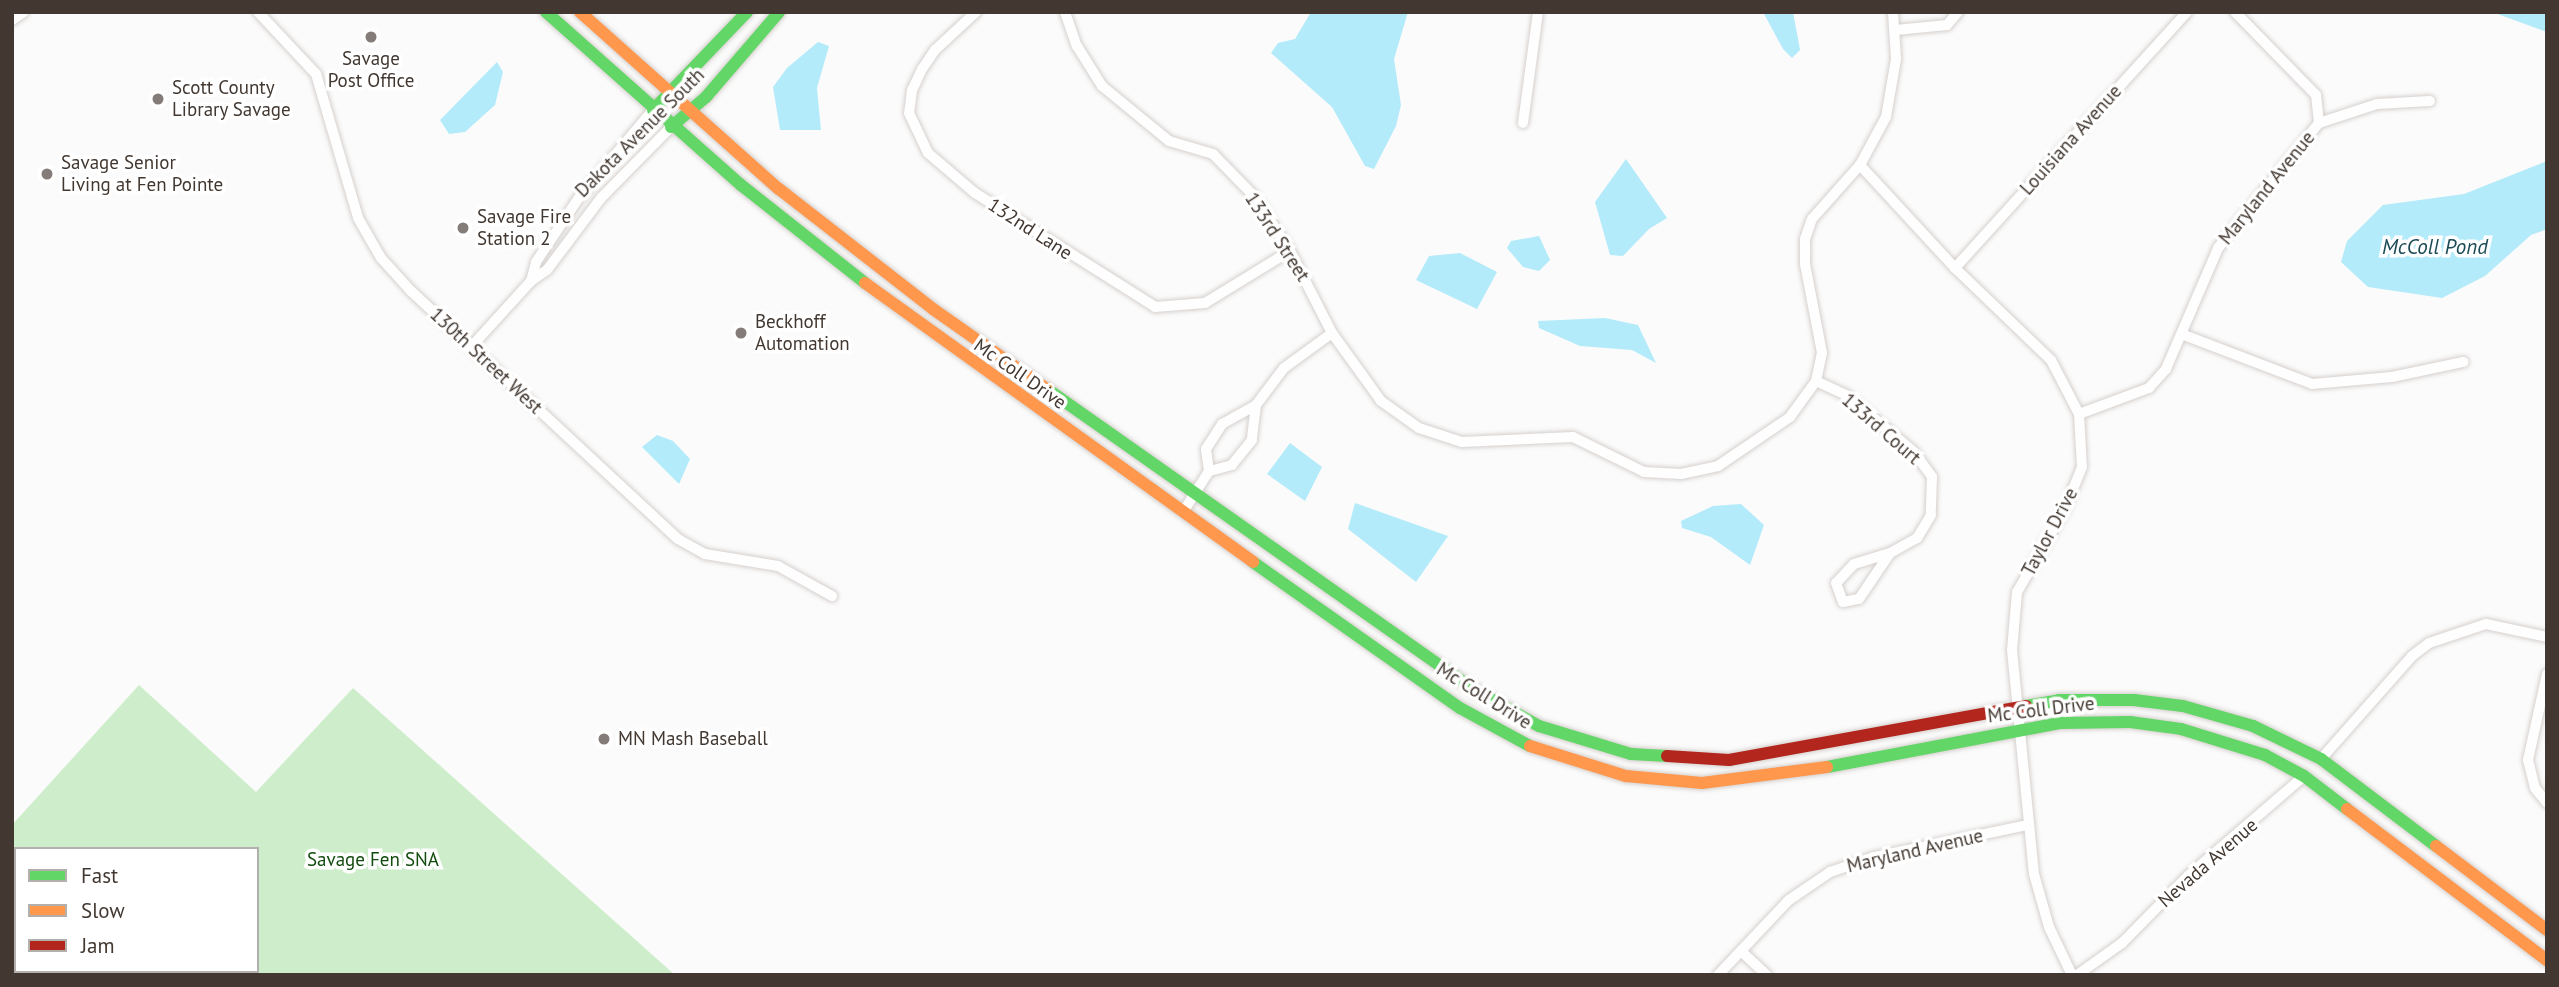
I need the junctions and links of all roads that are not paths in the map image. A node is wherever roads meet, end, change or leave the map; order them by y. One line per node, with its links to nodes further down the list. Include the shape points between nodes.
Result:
1 (24, 12): 14 (street)
2 (258, 12): 29 (street, 130th Street West, via 316,74 335,130 349,195 369,241 395,275)
3 (546, 12): 18 (main road, Mc Coll Drive)
4 (580, 12): 16 (main road, Mc Coll Drive)
5 (747, 12): 16 (main road, Dakota Avenue South)
6 (779, 12): 19 (main road, Dakota Avenue South)
7 (976, 12): 24 (street, 132nd Lane, via 935,50 922,69 912,90 909,113 928,153 975,193 1155,307 1205,303)
8 (1065, 12): 24 (street, 133rd Street, via 1077,46 1102,86 1169,141 1213,154 1255,197)
9 (1538, 12): 21 (street)
10 (1893, 12): 15 (street)
11 (1958, 12): 15 (street, via 1947,25)
12 (2187, 12): 25 (street, Louisiana Avenue)
13 (2235, 12): 20 (street, Maryland Avenue, via 2316,95)
14 (12, 20)
15 (1896, 30): 23 (street, via 1886,117)
16 (670, 93): 18 (main road, Dakota Avenue South); 19 (main road, Mc Coll Drive)
17 (2430, 101): 20 (street, via 2378,104)
18 (653, 110): 22 (main road, Mc Coll Drive); 26 (street, Dakota Avenue South, via 578,199 536,261)
19 (690, 111): 22 (main road, Dakota Avenue South); 35 (main road, Mc Coll Drive, via 798,204 933,309)
20 (2319, 123): 28 (street, Maryland Avenue, via 2218,248)
21 (1523, 124)
22 (671, 127): 26 (street, Dakota Avenue South, via 601,198 547,270); 36 (main road, Mc Coll Drive, via 850,274)
23 (1860, 165): 25 (street, Taylor Drive); 31 (street, via 1824,201 1805,239 1805,264 1822,353)
24 (1290, 251): 27 (street, 133rd Street)
25 (1955, 268): 33 (street, Taylor Drive, via 2051,360)
26 (530, 281): 29 (street, Dakota Avenue South)
27 (1332, 332): 31 (street, 133rd Street, via 1381,401 1419,428 1462,442 1573,438 1644,472 1681,474 1718,466 1790,417); 32 (street, via 1284,368)
28 (2184, 335): 30 (street, via 2312,384 2392,377); 33 (street, Maryland Avenue, via 2166,369 2149,388)
29 (471, 347): 38 (street, 130th Street West, via 678,539 705,554 778,566)
30 (2463, 362)
31 (1816, 381): 37 (street, 133rd Court, via 1848,396 1914,452 1931,477 1931,515 1917,538)
32 (1256, 405): 34 (street, via 1222,424 1206,449); 34 (street, via 1252,440 1232,465)
33 (2078, 414): 41 (street, Taylor Drive, via 2082,467 2065,509 2017,592 2012,650)
34 (1209, 471): 35 (street)
35 (1196, 492): 36 (street); 41 (main road, Mc Coll Drive, via 1473,689 1539,726 1605,749 1654,757 1729,760)
36 (1183, 512): 42 (main road, Mc Coll Drive, via 1460,708 1527,745 1598,770 1675,782 1753,780)
37 (1890, 553): 37 (street, 133rd Court, via 1854,564 1836,583 1843,602 1859,598)
38 (832, 596)
39 (2547, 637): 43 (street, via 2486,624 2430,643 2412,656)
40 (2547, 674): 45 (street, via 2528,761 2535,788)
41 (2017, 707): 42 (street, Taylor Drive); 43 (main road, Mc Coll Drive, via 2096,698 2183,706 2253,726)
42 (2019, 730): 44 (main road, Mc Coll Drive, via 2083,722 2167,726 2231,743); 46 (street, Taylor Drive)
43 (2321, 759): 47 (main road, Mc Coll Drive)
44 (2304, 776): 49 (main road, Mc Coll Drive); 52 (street, Nevada Avenue, via 2182,882 2122,943)
45 (2547, 803)
46 (2027, 825): 48 (street, Maryland Avenue, via 1874,857 1830,872 1789,900); 52 (street, Taylor Drive, via 2040,899)
47 (2547, 930)
48 (1742, 952): 50 (street, Maryland Avenue); 51 (street)
49 (2547, 960)
50 (1718, 975)
51 (1767, 975)
52 (2075, 975)

